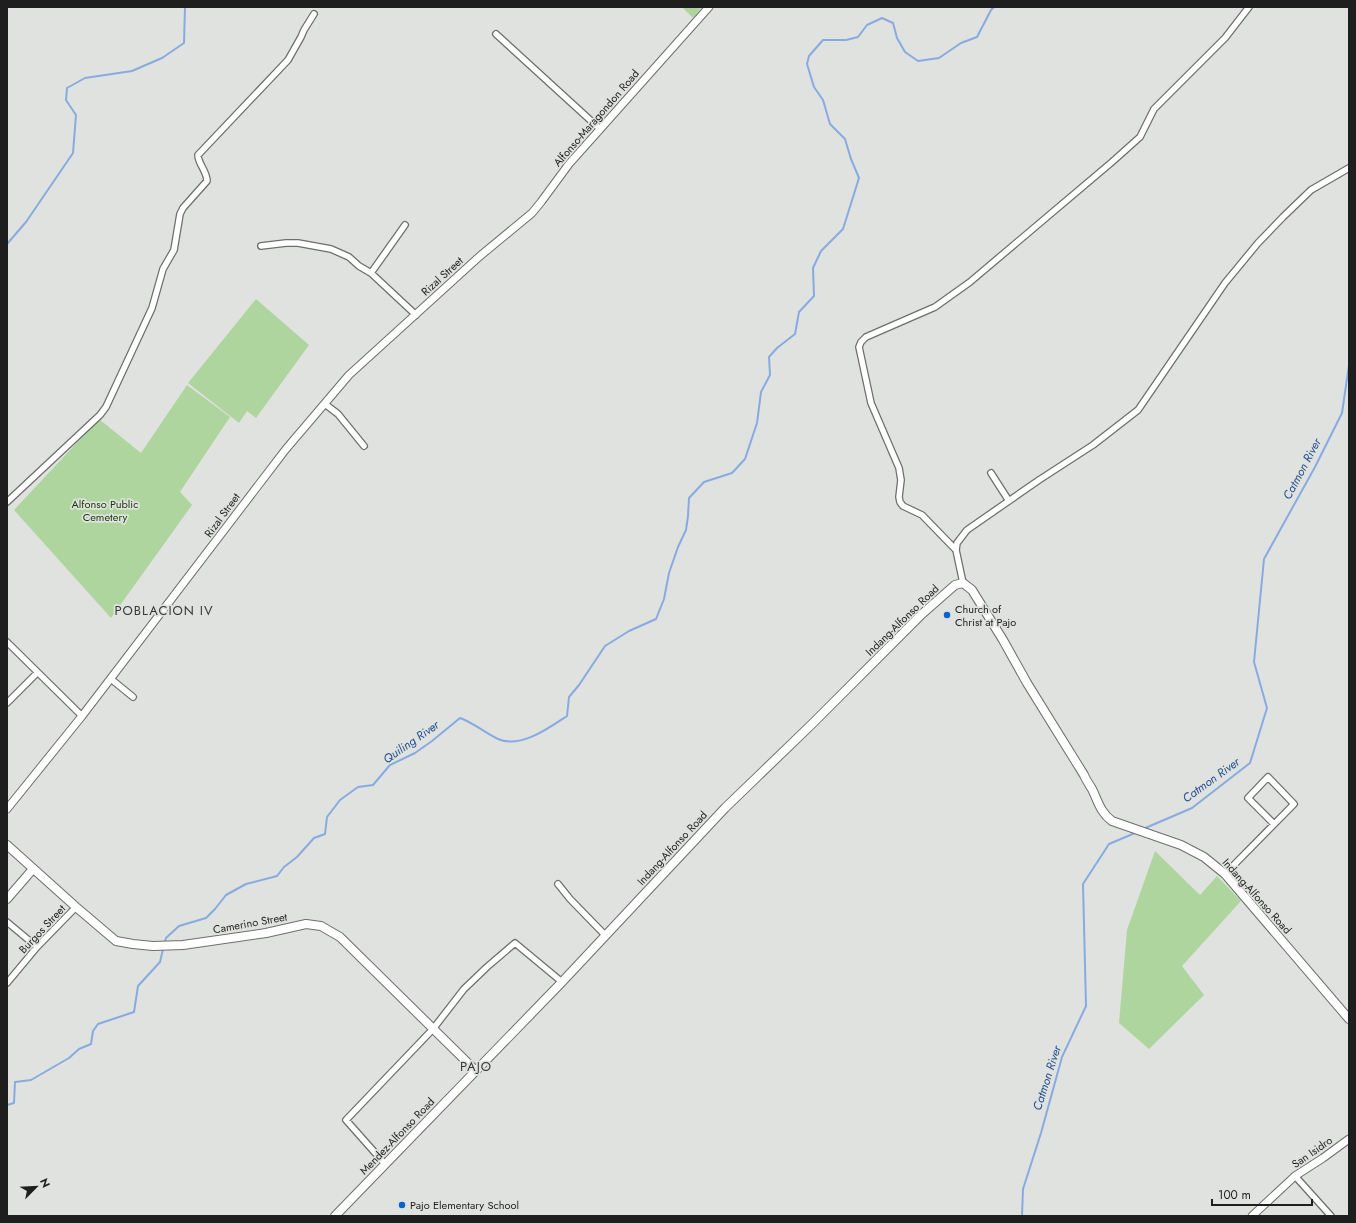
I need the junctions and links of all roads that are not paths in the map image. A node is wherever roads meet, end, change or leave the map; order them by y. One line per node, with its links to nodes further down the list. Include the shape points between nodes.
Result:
1 (709, 7): 5 (street, Alfonso-Maragondon Road)
2 (1249, 7): 17 (street, via 1225,38 1154,110 1140,137 1118,157 970,282 935,307 866,337 861,342 859,347 872,404 899,468 900,502 922,515)
3 (314, 14): 16 (street, via 288,60 198,155 207,181 180,214 174,250 162,269 152,308 106,407)
4 (496, 34): 5 (street)
5 (600, 129): 9 (street, Alfonso-Maragondon Road, via 569,164 532,213)
6 (1349, 168): 15 (street, via 1311,190 1258,243 1225,283 1138,410 1093,446)
7 (405, 225): 10 (street)
8 (261, 246): 10 (street, via 286,242 331,249 349,257)
9 (480, 256): 11 (street, Rizal Street)
10 (372, 273): 11 (street)
11 (416, 315): 12 (street, Rizal Street, via 349,375)
12 (325, 404): 13 (street, via 338,414); 21 (street, Rizal Street, via 250,495)
13 (364, 446)
14 (991, 473): 15 (street)
15 (1009, 501): 17 (street, via 967,530 957,543)
16 (7, 502)
17 (956, 550): 18 (street)
18 (963, 583): 29 (main road, Indang-Alfonso Road, via 972,590 1003,640 1106,816 1112,821 1181,845 1204,856); 34 (main road, Indang-Alfonso Road, via 955,585 922,614 725,808)
19 (7, 642): 20 (street)
20 (37, 673): 23 (street); 24 (street)
21 (111, 679): 22 (street); 24 (street, Rizal Street)
22 (133, 697)
23 (7, 703)
24 (82, 716): 25 (street, Rizal Street)
25 (7, 809)
26 (1274, 824): 26 (street, via 1248,798 1268,777 1294,804); 29 (street)
27 (7, 845): 28 (main road, Camerino Street)
28 (33, 869): 31 (main road); 32 (main road, Camerino Street)
29 (1225, 874): 38 (main road, Indang-Alfonso Road)
30 (558, 884): 34 (street)
31 (7, 899)
32 (76, 907): 35 (street, Burgos Street); 39 (main road, Camerino Street, via 116,940 153,946 182,946 306,924 321,926 340,937)
33 (7, 922): 35 (street)
34 (605, 935): 36 (main road, Indang-Alfonso Road)
35 (37, 948): 37 (street, Burgos Street)
36 (562, 982): 39 (street, via 515,942 464,989); 40 (main road, Indang-Alfonso Road)
37 (7, 983)
38 (1349, 1019)
39 (433, 1028): 40 (main road, Camerino Street); 42 (street, via 346,1120)
40 (475, 1070): 42 (main road, Mendez-Alfonso Road)
41 (1349, 1139): 43 (street, San Isidro)
42 (385, 1164): 44 (main road, Mendez-Alfonso Road)
43 (1295, 1176): 45 (street, San Isidro); 46 (street)
44 (335, 1216)
45 (1252, 1216)
46 (1331, 1216)

